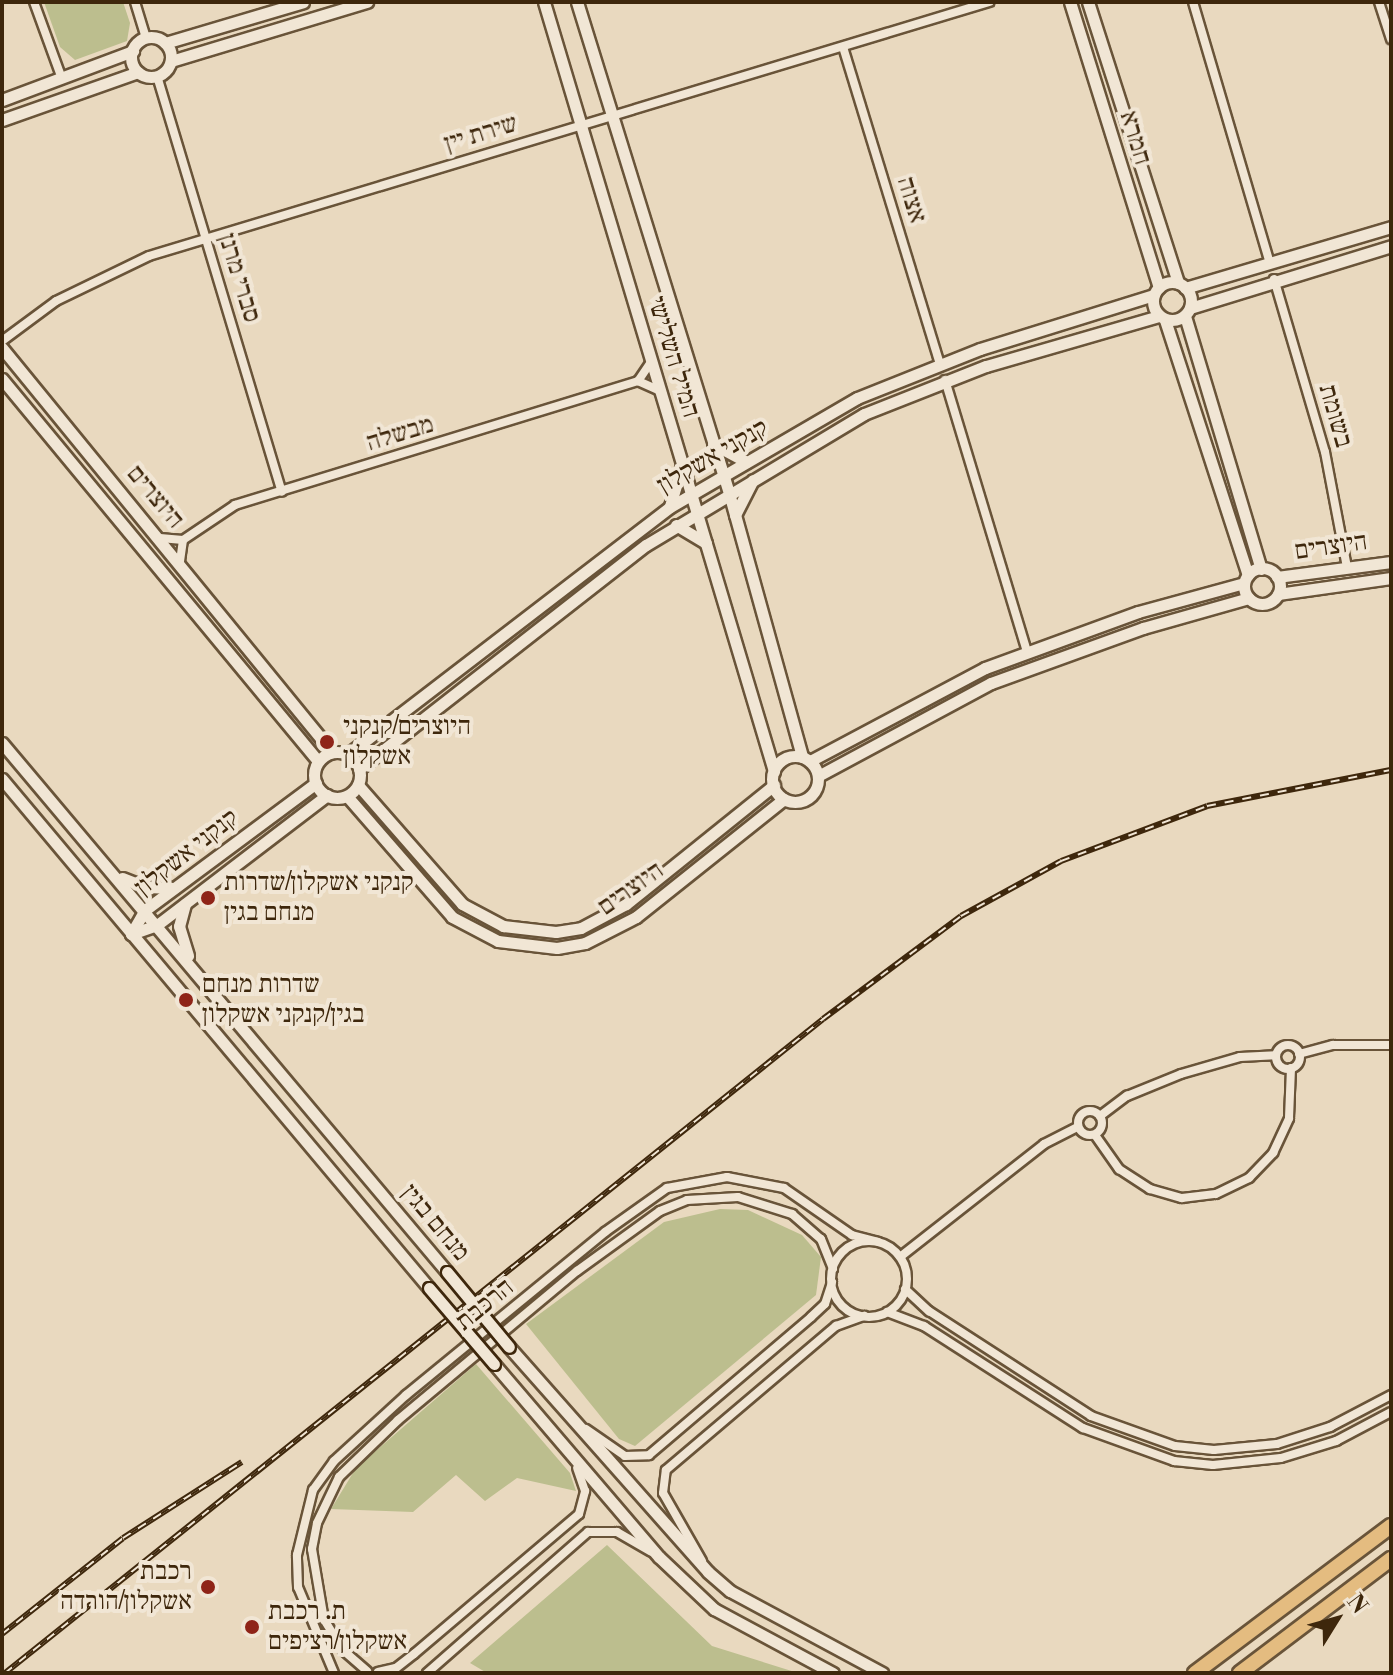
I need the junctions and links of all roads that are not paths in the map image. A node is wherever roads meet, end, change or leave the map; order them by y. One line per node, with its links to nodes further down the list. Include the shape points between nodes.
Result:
1 (34, 2): 19 (street)
2 (135, 2): 12 (street)
3 (303, 2): 14 (street)
4 (367, 2): 17 (street)
5 (544, 2): 24 (street, המיל השלישי)
6 (577, 2): 22 (street, המיל השלישי)
7 (989, 2): 15 (street, שירת יין)
8 (1070, 2): 31 (street, חמרא)
9 (1088, 2): 30 (street, חמרא)
10 (1193, 2): 28 (street)
11 (1379, 2): 13 (street)
12 (146, 38): 14 (street); 16 (street)
13 (1391, 39)
14 (165, 43): 17 (street)
15 (843, 47): 22 (street, שירת יין); 37 (street, אצוה)
16 (133, 51): 18 (street); 19 (street)
17 (171, 61): 20 (street)
18 (138, 72): 20 (street); 23 (street)
19 (61, 76): 21 (street)
20 (157, 76): 26 (street, סברי מרנן)
21 (2, 100)
22 (611, 116): 24 (street, שירת יין); 42 (street, המיל השלישי)
23 (2, 120)
24 (581, 125): 26 (street, שירת יין); 36 (street, המיל השלישי)
25 (1391, 227): 28 (street)
26 (206, 238): 34 (street, שירת יין, via 85,284); 47 (street, סברי מרנן)
27 (1391, 246): 29 (street)
28 (1270, 263): 30 (street)
29 (1274, 279): 32 (street); 59 (street, בשומת, via 1325,452)
30 (1182, 286): 31 (street, קנקני אשקלון); 32 (street, חמרא)
31 (1156, 291): 33 (street, חמרא); 37 (street, קנקני אשקלון)
32 (1187, 312): 33 (street, קנקני אשקלון); 60 (street)
33 (1162, 318): 39 (street, קנקני אשקלון); 63 (street)
34 (2, 341)
35 (2, 348): 54 (street, היוצרים)
36 (651, 362): 40 (street); 41 (street, המיל השלישי)
37 (940, 364): 44 (street, קנקני אשקלון, via 857,398)
38 (2, 379): 71 (street, היוצרים)
39 (945, 380): 46 (street, קנקני אשקלון, via 864,414); 66 (street)
40 (638, 381): 41 (street); 47 (street, מבשלה)
41 (660, 392): 43 (street, המיל השלישי)
42 (711, 441): 44 (street); 45 (street, המיל השלישי)
43 (682, 461): 48 (street, המיל השלישי); 50 (street)
44 (747, 462): 45 (street, קנקני אשקלון)
45 (722, 476): 48 (street, קנקני אשקלון); 49 (street, המיל השלישי)
46 (755, 477): 49 (street, קנקני אשקלון); 52 (street)
47 (282, 492): 55 (street, מבשלה, via 226,509)
48 (693, 493): 50 (street, קנקני אשקלון); 51 (street, המיל השלישי)
49 (729, 493): 51 (street, קנקני אשקלון); 52 (street, המיל השלישי)
50 (670, 507): 69 (street, קנקני אשקלון)
51 (696, 511): 53 (street, קנקני אשקלון); 56 (street, המיל השלישי)
52 (735, 515): 70 (street, המיל השלישי)
53 (676, 525): 56 (street); 72 (street, קנקני אשקלון)
54 (160, 538): 55 (street); 57 (street, היוצרים)
55 (183, 540): 57 (street)
56 (707, 545): 73 (street, המיל השלישי)
57 (180, 562): 68 (street, היוצרים)
58 (1391, 562): 59 (street, היוצרים)
59 (1347, 567): 61 (street, היוצרים)
60 (1261, 569): 61 (street); 63 (street)
61 (1277, 577): 64 (street)
62 (1391, 578): 64 (street, היוצרים)
63 (1246, 579): 65 (street); 66 (street)
64 (1278, 594): 65 (street, via 1266,603)
65 (1249, 598): 74 (street, via 1090,646 991,683)
66 (1027, 651): 70 (street)
67 (2, 743): 82 (street, מנחם בגין)
68 (332, 752): 69 (street); 71 (street)
69 (348, 754): 72 (street)
70 (806, 759): 73 (street, via 783,759); 74 (street)
71 (318, 761): 76 (street)
72 (359, 769): 77 (street)
73 (774, 771): 78 (street)
74 (818, 776): 81 (street, via 811,796 797,802)
75 (2, 779): 87 (street, מנחם בגין)
76 (316, 783): 79 (street); 83 (street, קנקני אשקלון)
77 (358, 785): 78 (street, היוצרים, via 462,904 503,926 556,932 581,928 626,904); 80 (street)
78 (774, 785): 81 (street)
79 (327, 795): 80 (street); 84 (street, קנקני אשקלון)
80 (347, 796): 81 (street, היוצרים, via 452,917 498,941 557,948 585,943 636,917)
81 (784, 799)
82 (113, 872): 83 (street, via 146,887); 85 (street, מנחם בגין)
83 (175, 888): 85 (street, קנקני אשקלון)
84 (185, 903): 86 (street, קנקני אשקלון); 88 (street, via 179,926)
85 (145, 910): 86 (street, מנחם בגין); 87 (street, קנקני אשקלון)
86 (157, 925): 87 (street, קנקני אשקלון); 88 (street, מנחם בגין)
87 (131, 934): 106 (street, מנחם בגין, bridge)
88 (198, 974): 105 (street, מנחם בגין, bridge)
89 (1391, 1045): 90 (street, via 1333,1045)
90 (1299, 1054): 91 (street, via 1289,1044); 92 (street)
91 (1275, 1055): 92 (street, via 1278,1064); 93 (street, via 1240,1057 1181,1074 1127,1096)
92 (1291, 1068): 95 (street, via 1289,1118 1273,1153 1249,1178 1216,1194 1182,1198 1150,1189 1119,1169)
93 (1100, 1116): 94 (street, via 1085,1113); 95 (street, via 1103,1125)
94 (1078, 1127): 95 (street); 97 (street, via 1044,1144)
95 (1095, 1135)
96 (878, 1242): 97 (street); 98 (street, via 855,1244); 112 (street, הרכבת, via 852,1235 784,1188 727,1177 667,1188 605,1232 396,1404 334,1461 313,1490 297,1555 298,1587)
97 (900, 1257): 100 (street)
98 (833, 1269): 99 (street); 111 (street, הרכבת, via 821,1239 792,1214 738,1197 687,1200 660,1211 577,1271 398,1420 339,1477 326,1498 312,1549 324,1620)
99 (832, 1282): 102 (street, via 842,1305); 105 (street, via 825,1304 649,1455 625,1456)
100 (905, 1289): 101 (street); 103 (street, via 929,1311 1091,1416 1175,1446 1214,1450 1277,1444 1330,1427)
101 (887, 1312): 102 (street); 104 (street, via 924,1326 1107,1441 1174,1461 1213,1465 1281,1458 1336,1441)
102 (864, 1316): 110 (street, via 836,1326 666,1470 663,1493)
103 (1391, 1395)
104 (1391, 1412)
105 (576, 1422): 110 (street, מנחם בגין)
106 (554, 1434): 108 (street, מנחם בגין); 113 (street, via 582,1475 585,1491 579,1514 414,1654)
107 (1391, 1526): 117 (highway)
108 (659, 1557): 114 (street, via 617,1532 588,1532); 115 (street, מנחם בגין, via 714,1609)
109 (1391, 1559): 118 (highway)
110 (708, 1572): 116 (street, מנחם בגין, via 730,1591)
111 (362, 1672): 113 (street)
112 (334, 1673)
113 (379, 1673)
114 (427, 1673)
115 (833, 1673)
116 (882, 1673)
117 (1195, 1673)
118 (1240, 1673)

